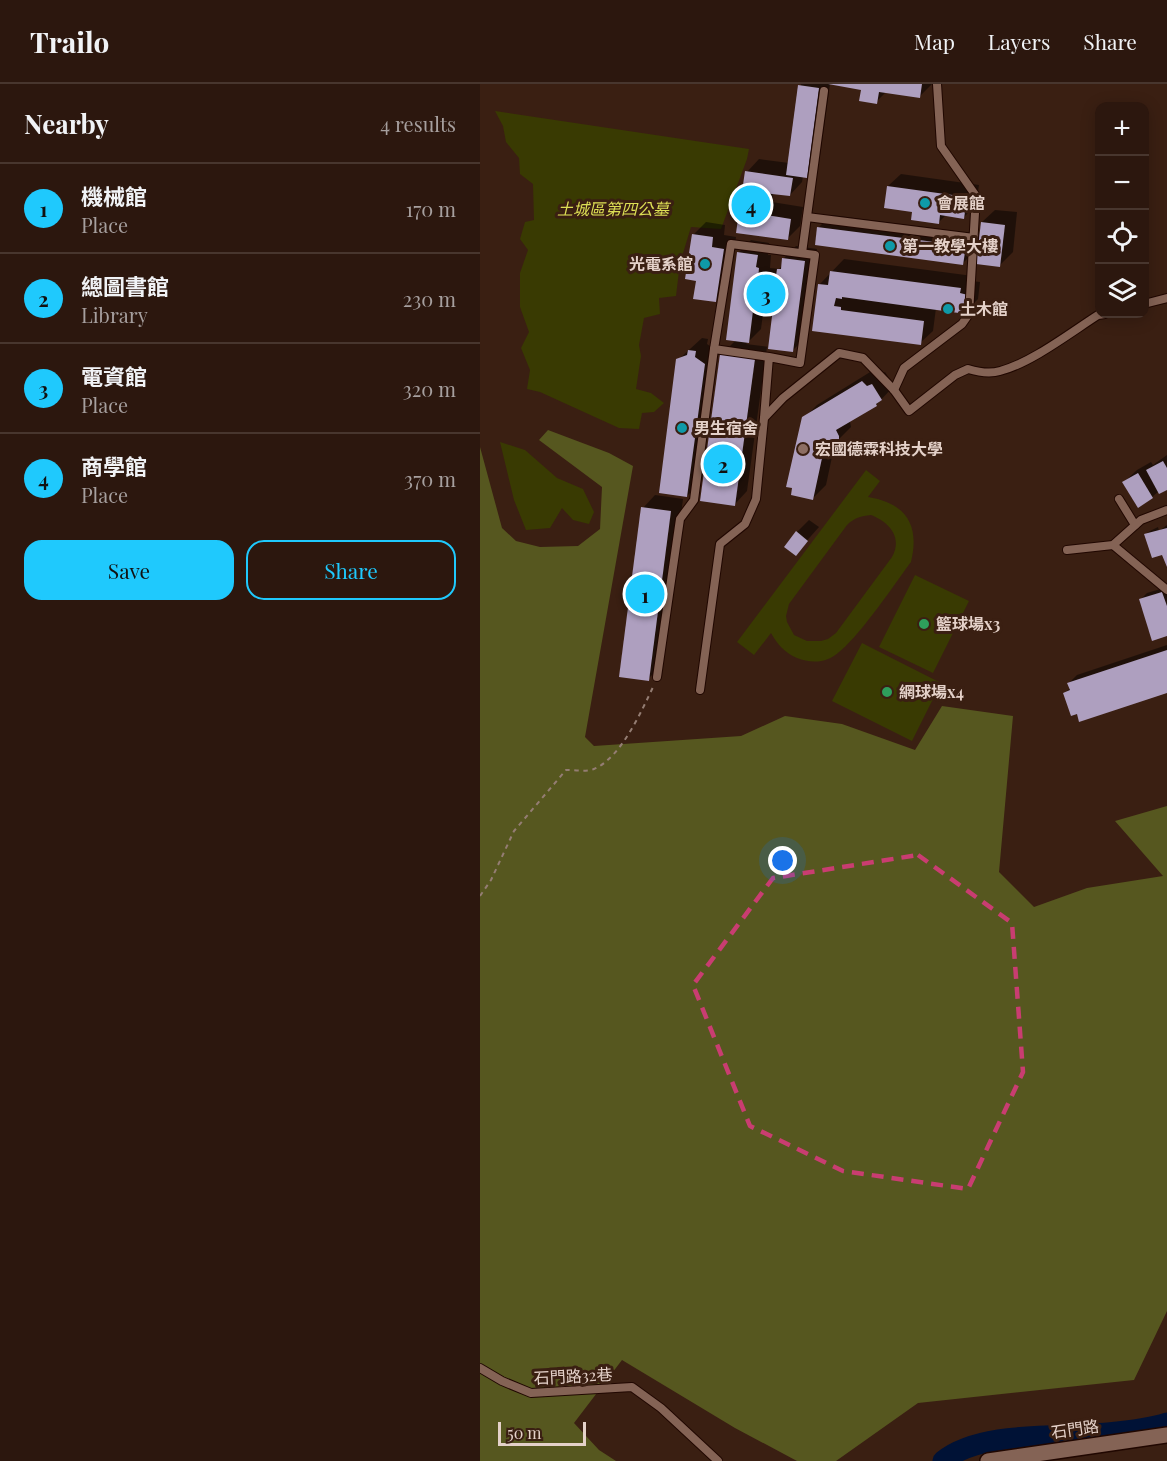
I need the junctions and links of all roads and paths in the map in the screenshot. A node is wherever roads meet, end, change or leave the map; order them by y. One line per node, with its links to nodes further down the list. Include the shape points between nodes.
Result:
1 (937, 84): 4 (lane, via 941,146 976,196)
2 (824, 90): 3 (lane)
3 (807, 217): 4 (lane); 5 (lane)
4 (974, 238): 11 (lane, via 969,314 962,324 904,368)
5 (802, 253): 9 (lane, via 731,244); 10 (lane, via 815,255 800,363)
6 (1167, 298): 7 (lane)
7 (1149, 303)
8 (1095, 317): 11 (lane, via 1026,361 999,372 968,369 955,375 909,411)
9 (714, 349): 10 (lane); 19 (lane, via 693,500 680,519)
10 (769, 357): 12 (lane)
11 (894, 390): 12 (lane, via 863,358 839,354)
12 (764, 418): 20 (lane, via 756,499 745,524 720,544)
13 (1119, 499): 15 (lane)
14 (1167, 510): 15 (lane)
15 (1135, 525): 16 (lane)
16 (1113, 545): 17 (lane); 18 (lane)
17 (1067, 550)
18 (1167, 590)
19 (657, 677): 21 (path, via 630,733 612,755 593,770 566,770 514,831)
20 (700, 690)
21 (480, 896)
22 (480, 1368): 24 (lane, 石門路32巷, via 531,1393 632,1387)
23 (1167, 1435): 25 (street, 石門路)
24 (718, 1461)
25 (988, 1461)

